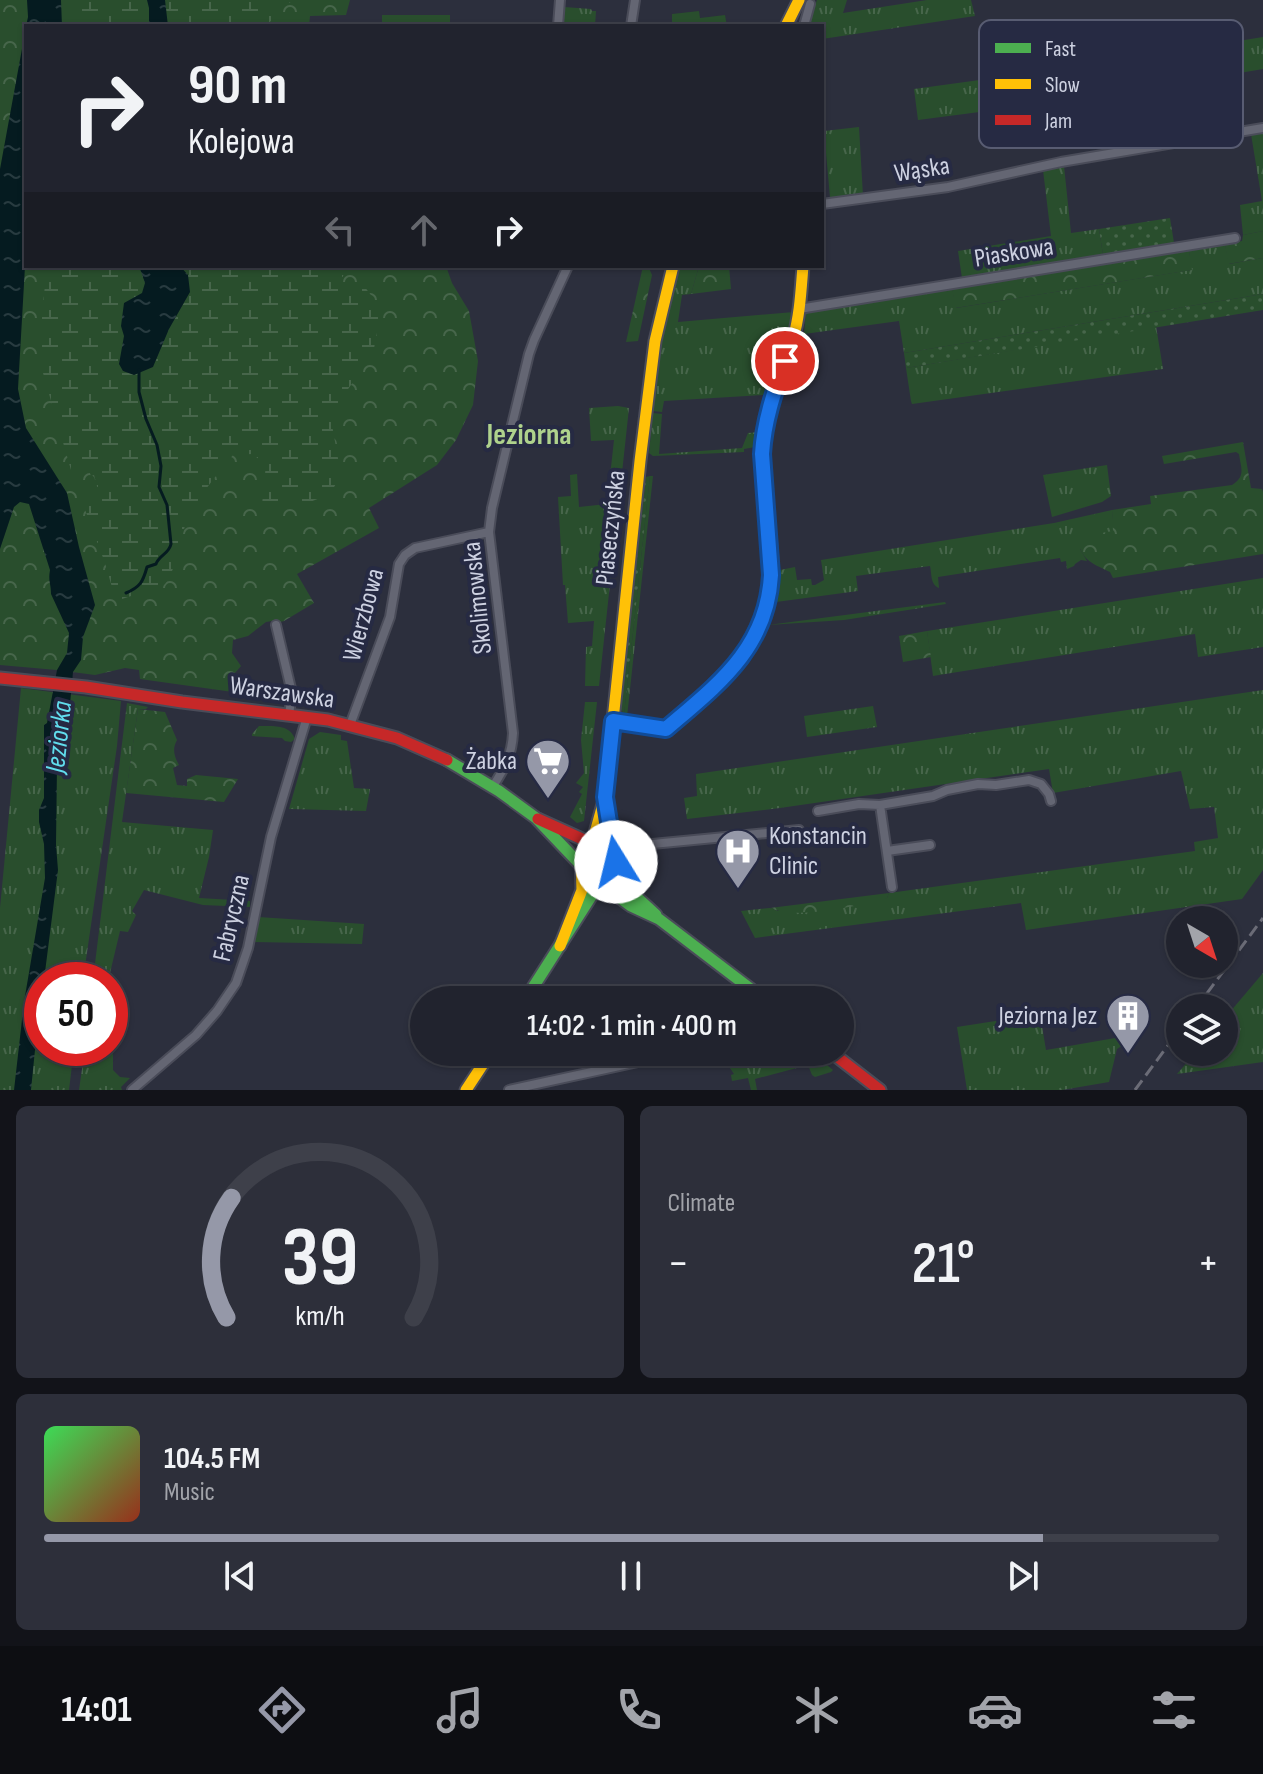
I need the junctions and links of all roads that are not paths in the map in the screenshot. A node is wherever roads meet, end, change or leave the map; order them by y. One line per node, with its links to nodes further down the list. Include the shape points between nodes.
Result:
1 (560, 0): 4 (street)
2 (635, 0): 5 (street)
3 (805, 2): 6 (main road); 7 (street)
4 (558, 24)
5 (631, 24)
6 (788, 24)
7 (804, 24)
8 (1263, 128): 9 (street, Wąska)
9 (1243, 131)
10 (1144, 148): 11 (street, Wąska, via 948,187)
11 (824, 204)
12 (1235, 238): 16 (street, Piaskowa)
13 (567, 268): 17 (street, Skolimowska, via 529,354)
14 (673, 268): 22 (main road, Piaseczyńska, via 655,341)
15 (803, 268): 16 (main road)
16 (799, 309): 22 (main road, via 765,424 762,454 771,575 760,628 724,678 666,729)
17 (489, 532): 23 (street, Wierzbowa, via 415,548 402,558 390,617); 24 (street, Skolimowska, via 513,733 508,763)
18 (276, 625): 20 (street, via 292,693)
19 (0, 678): 20 (main road, Warszawska)
20 (289, 715): 21 (main road, Warszawska)
21 (307, 717): 23 (main road, Warszawska); 47 (street, Fabryczna, via 236,983 196,1035)
22 (613, 721): 25 (main road, Piaseczyńska)
23 (350, 725): 24 (main road, Warszawska, via 422,748)
24 (492, 788): 29 (main road, Warszawska)
25 (605, 797): 31 (main road, Piaseczyńska); 34 (main road, Piaseczyńska)
26 (1051, 801): 27 (street, via 1041,784 1029,780 978,784)
27 (880, 805): 28 (street); 33 (street)
28 (818, 811)
29 (536, 818): 31 (main road, Warszawska); 35 (main road, Warszawska)
30 (799, 830): 34 (street)
31 (591, 843): 34 (main road, Warszawska); 35 (main road, Piaseczyńska)
32 (930, 845): 33 (street)
33 (887, 851): 37 (street)
34 (612, 852): 36 (main road); 38 (main road, via 621,881)
35 (581, 865): 36 (main road, Warszawska); 39 (main road, Piaseczyńska, via 582,890)
36 (601, 883): 38 (main road); 39 (main road)
37 (892, 887)
38 (659, 919): 41 (main road)
39 (560, 946): 40 (main road)
40 (534, 986)
41 (747, 986)
42 (483, 1066): 46 (main road)
43 (620, 1066): 48 (street)
44 (847, 1066): 45 (main road)
45 (871, 1088)
46 (470, 1089)
47 (132, 1090)
48 (509, 1090)

